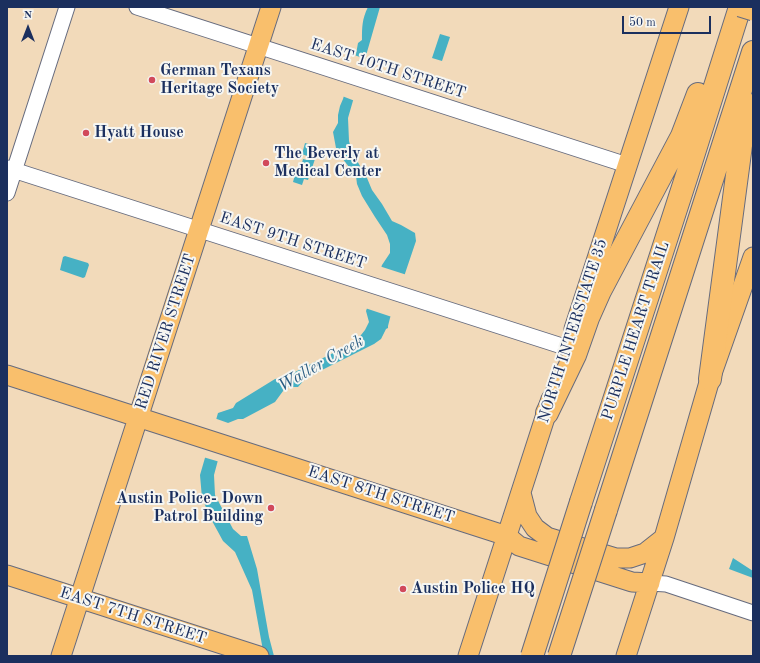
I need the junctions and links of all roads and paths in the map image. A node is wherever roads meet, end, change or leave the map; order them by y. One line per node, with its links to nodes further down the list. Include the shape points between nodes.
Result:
1 (67, 7): 12 (street)
2 (137, 7): 8 (street, EAST 10TH STREET)
3 (271, 7): 8 (main road, RED RIVER STREET)
4 (679, 7): 11 (main road, NORTH INTERSTATE 35)
5 (726, 7): 19 (highway, via 700,90 682,136 600,291)
6 (740, 7): 7 (main road, bridge); 31 (highway, PURPLE HEART TRAIL, bridge)
7 (753, 11)
8 (259, 46): 11 (street, EAST 10TH STREET); 14 (main road, RED RIVER STREET)
9 (753, 52): 32 (highway, PURPLE HEART TRAIL, bridge)
10 (753, 94): 18 (highway, via 741,145)
11 (627, 165): 16 (main road, NORTH INTERSTATE 35)
12 (11, 169): 13 (street); 14 (street, EAST 9TH STREET)
13 (7, 193)
14 (199, 230): 16 (street, EAST 9TH STREET); 20 (main road, RED RIVER STREET)
15 (753, 257): 18 (main road)
16 (568, 348): 19 (main road, NORTH INTERSTATE 35)
17 (7, 375): 20 (main road, EAST 8TH STREET)
18 (710, 379): 23 (main road)
19 (547, 413): 21 (main road, NORTH INTERSTATE 35)
20 (138, 417): 22 (main road, EAST 8TH STREET); 26 (main road, RED RIVER STREET)
21 (521, 493): 22 (main road, NORTH INTERSTATE 35); 23 (main road, via 527,516 535,528 548,537 616,558 630,558 644,553)
22 (507, 536): 25 (main road, EAST 8TH STREET, via 519,546 632,582); 30 (main road, NORTH INTERSTATE 35)
23 (664, 538): 25 (main road)
24 (7, 575): 26 (main road, EAST 7TH STREET)
25 (650, 583): 27 (street, EAST 8TH STREET, via 666,584); 33 (main road)
26 (79, 598): 28 (main road, EAST 7TH STREET); 29 (main road, RED RIVER STREET)
27 (753, 613)
28 (254, 655)
29 (61, 656)
30 (468, 656)
31 (532, 656)
32 (559, 656)
33 (626, 656)

